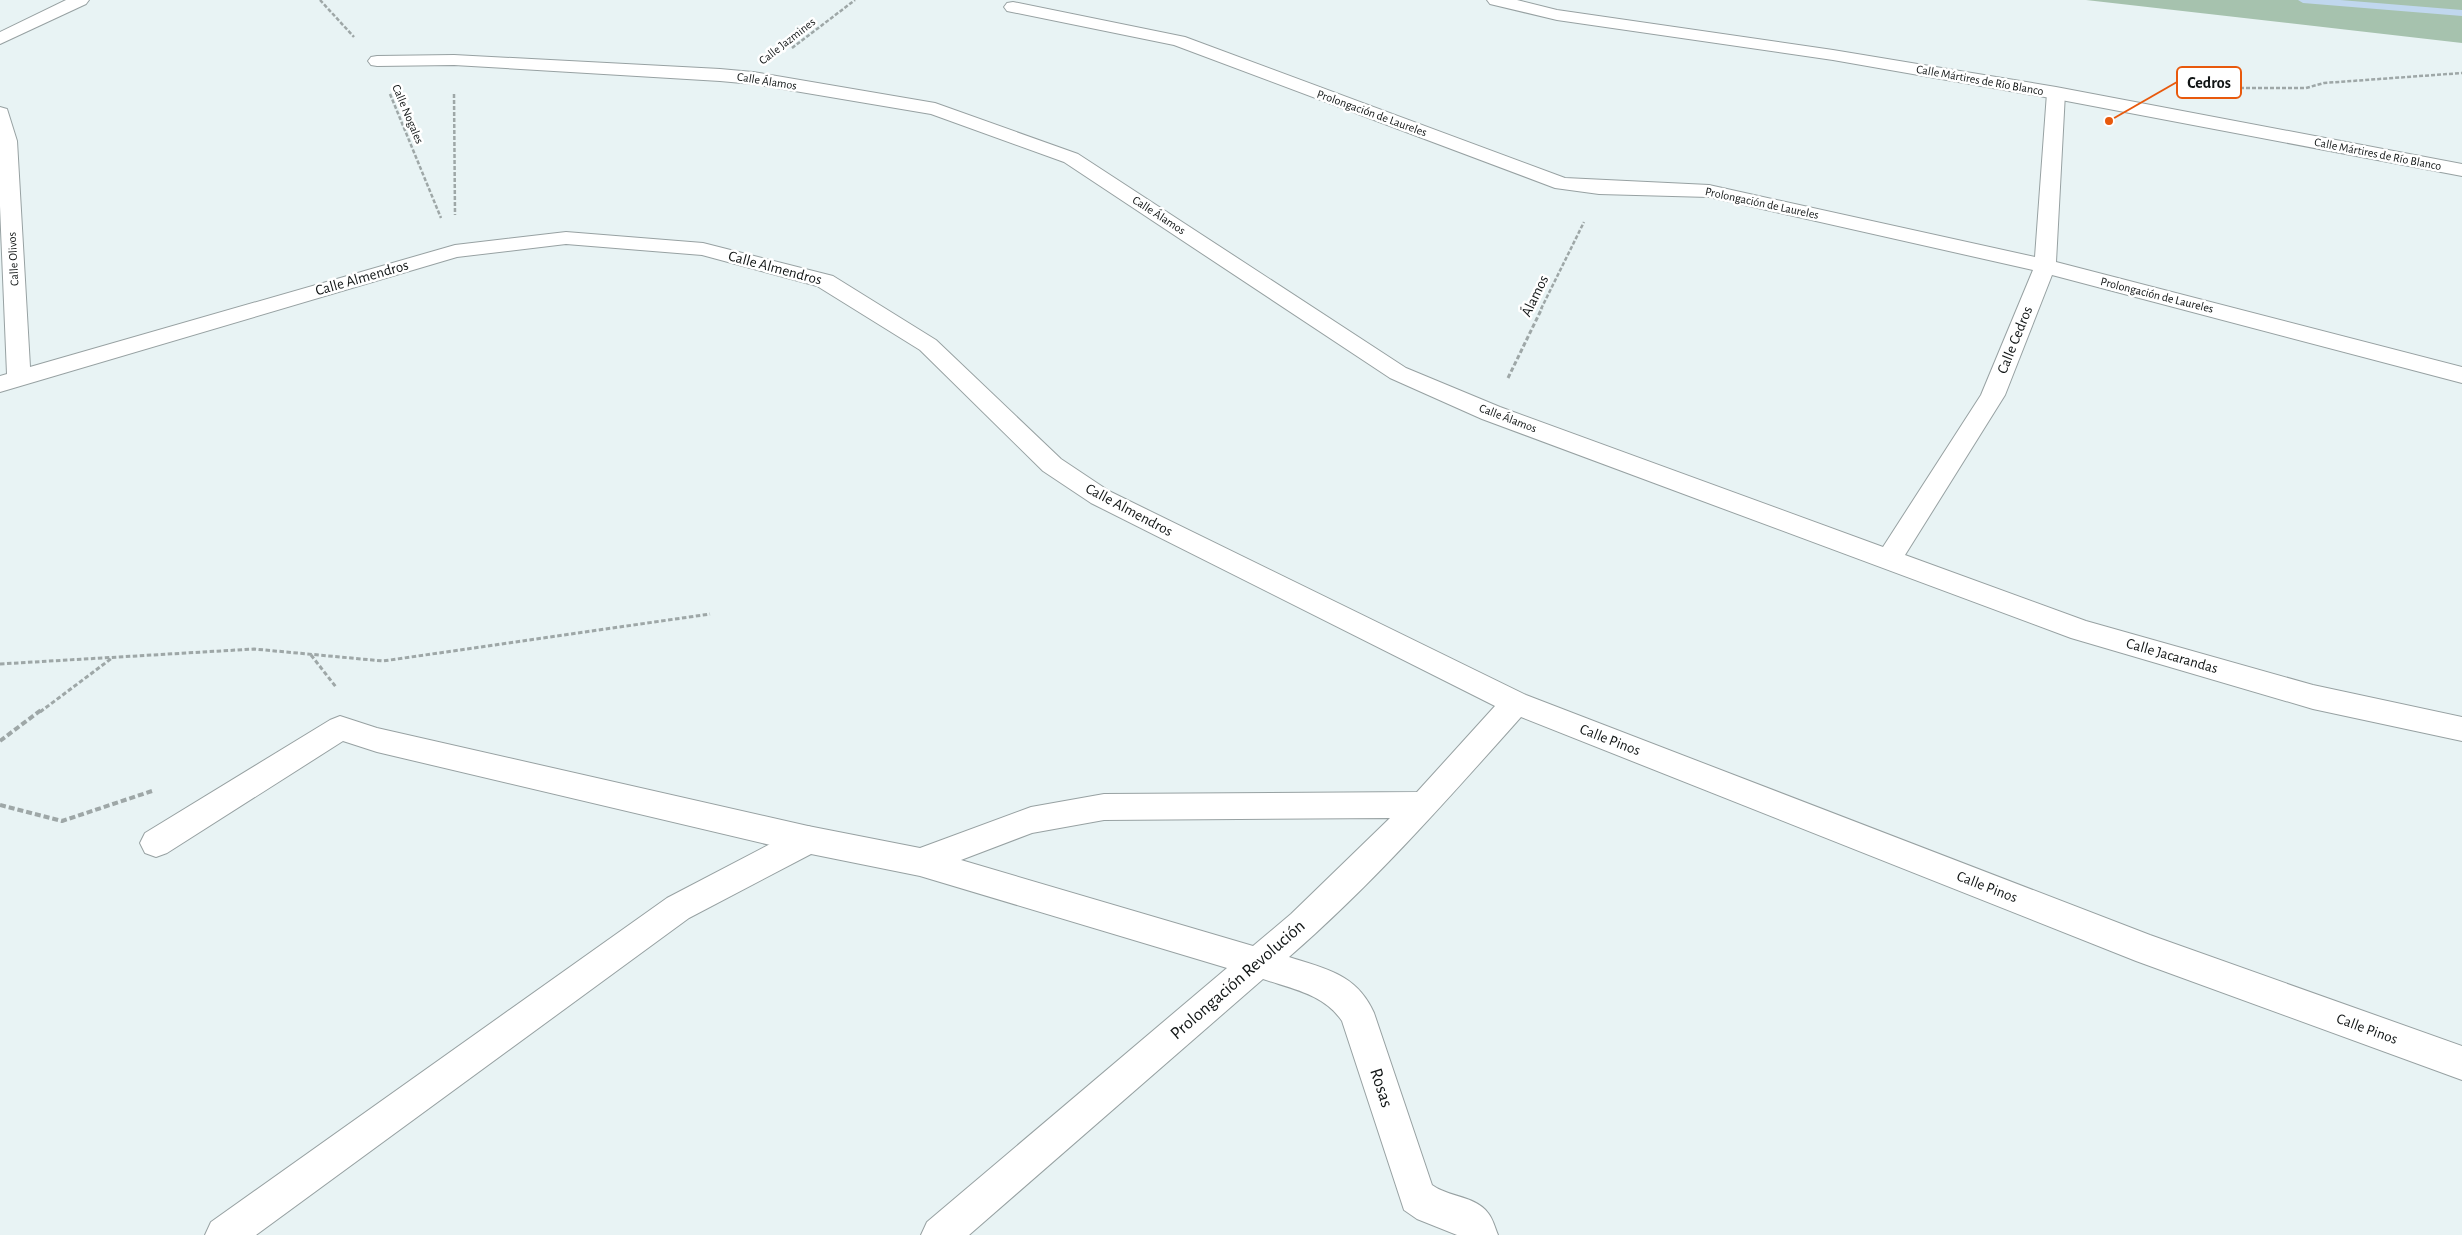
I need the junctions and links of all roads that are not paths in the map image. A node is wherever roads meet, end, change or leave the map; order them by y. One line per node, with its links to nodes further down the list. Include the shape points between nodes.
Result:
1 (80, 0): 4 (street)
2 (1496, 0): 6 (street, Calle Mártires de Río Blanco, via 1557,15 1833,55)
3 (1013, 7): 9 (street, Prolongación de Laureles, via 1178,41 1562,184 1600,190 1672,188 1709,191)
4 (0, 39)
5 (376, 62): 12 (street, Calle Álamos, via 454,60 753,78 936,109 1071,158 1398,373 1491,413)
6 (2056, 93): 8 (street, Calle Mártires de Río Blanco); 9 (street, Calle Cedros)
7 (0, 113): 11 (street, Calle Olivos, via 7,141)
8 (2462, 170)
9 (2045, 266): 10 (street, Prolongación de Laureles); 12 (street, Calle Cedros, via 1993,395)
10 (2462, 375)
11 (10, 380): 13 (street, Calle Almendros, via 455,251 566,238 703,249 825,281 928,345 1052,465 1100,497)
12 (1889, 559): 14 (street, Calle Jacarandas, via 2090,633 2313,697)
13 (1516, 703): 15 (street, Prolongación Revolución); 20 (street, Calle Pinos, via 2148,950)
14 (2462, 729)
15 (1424, 805): 18 (street, via 1104,807 1031,820); 19 (street, Prolongación Revolución)
16 (808, 840): 17 (street, Rosas, via 377,740 340,728); 18 (street, Rosas); 21 (street, via 678,908)
17 (156, 843)
18 (920, 862): 19 (street, Rosas)
19 (1260, 963): 22 (street, Prolongación Revolución); 23 (street, Rosas, via 1330,986 1347,999 1357,1013 1417,1197 1431,1207 1461,1215)
20 (2462, 1063)
21 (224, 1235)
22 (940, 1235)
23 (1479, 1235)

